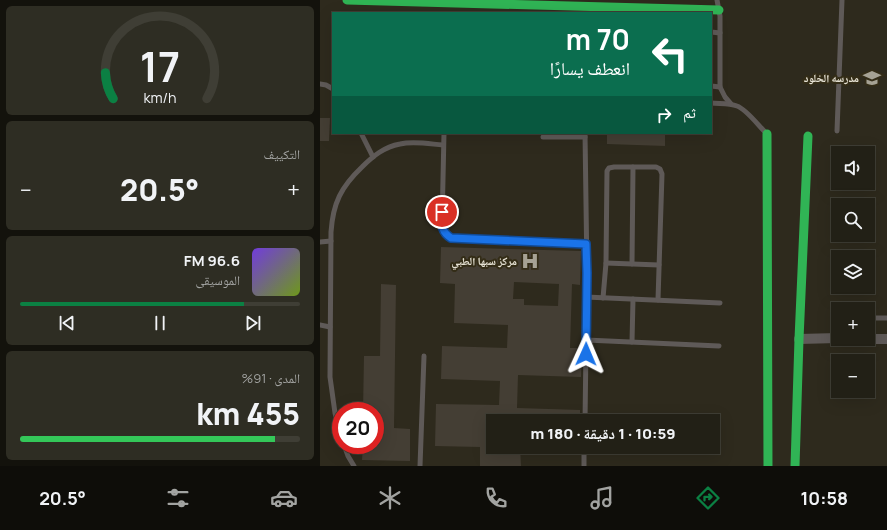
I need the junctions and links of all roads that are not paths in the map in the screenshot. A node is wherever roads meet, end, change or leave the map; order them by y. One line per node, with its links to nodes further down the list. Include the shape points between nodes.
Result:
1 (347, 0): 2 (main road)
2 (361, 0): 5 (main road)
3 (717, 0): 6 (lane)
4 (842, 0): 15 (lane)
5 (522, 3): 6 (main road)
6 (719, 10): 8 (lane)
7 (712, 32): 8 (lane)
8 (720, 33): 11 (lane)
9 (320, 84): 12 (lane)
10 (712, 86): 11 (lane)
11 (720, 87): 14 (lane)
12 (332, 88)
13 (712, 103): 14 (lane)
14 (731, 104): 18 (lane, via 743,110)
15 (837, 131)
16 (362, 134): 24 (lane)
17 (444, 134): 23 (lane)
18 (767, 134): 56 (main road)
19 (564, 135): 20 (lane); 22 (lane)
20 (585, 135): 28 (lane)
21 (808, 136): 42 (main road)
22 (543, 137)
23 (444, 145): 24 (lane, via 402,143); 28 (lane, via 442,225 446,235 451,238)
24 (373, 157): 26 (lane, via 353,175 341,192 334,212)
25 (633, 167): 29 (lane, via 612,167 608,171); 30 (lane); 31 (lane, via 656,167 661,171)
26 (331, 241): 27 (lane); 40 (lane)
27 (320, 242)
28 (586, 244): 32 (lane)
29 (606, 263): 30 (lane); 33 (lane)
30 (632, 264): 31 (lane)
31 (659, 265): 35 (lane)
32 (586, 297): 33 (lane); 45 (lane)
33 (603, 298): 34 (lane)
34 (633, 299): 35 (lane); 46 (lane)
35 (658, 300): 36 (lane)
36 (720, 303)
37 (875, 318): 38 (lane)
38 (887, 318)
39 (320, 326): 40 (lane)
40 (330, 327): 49 (lane, via 330,377)
41 (831, 338): 42 (street)
42 (799, 339): 57 (main road)
43 (875, 339): 44 (street)
44 (887, 339)
45 (586, 340): 46 (lane); 50 (lane)
46 (632, 342): 47 (lane)
47 (719, 346)
48 (424, 356): 54 (lane)
49 (333, 402)
50 (585, 414)
51 (347, 454): 53 (lane)
52 (584, 454): 55 (lane)
53 (354, 466)
54 (420, 466)
55 (584, 466)
56 (768, 466)
57 (795, 466)

